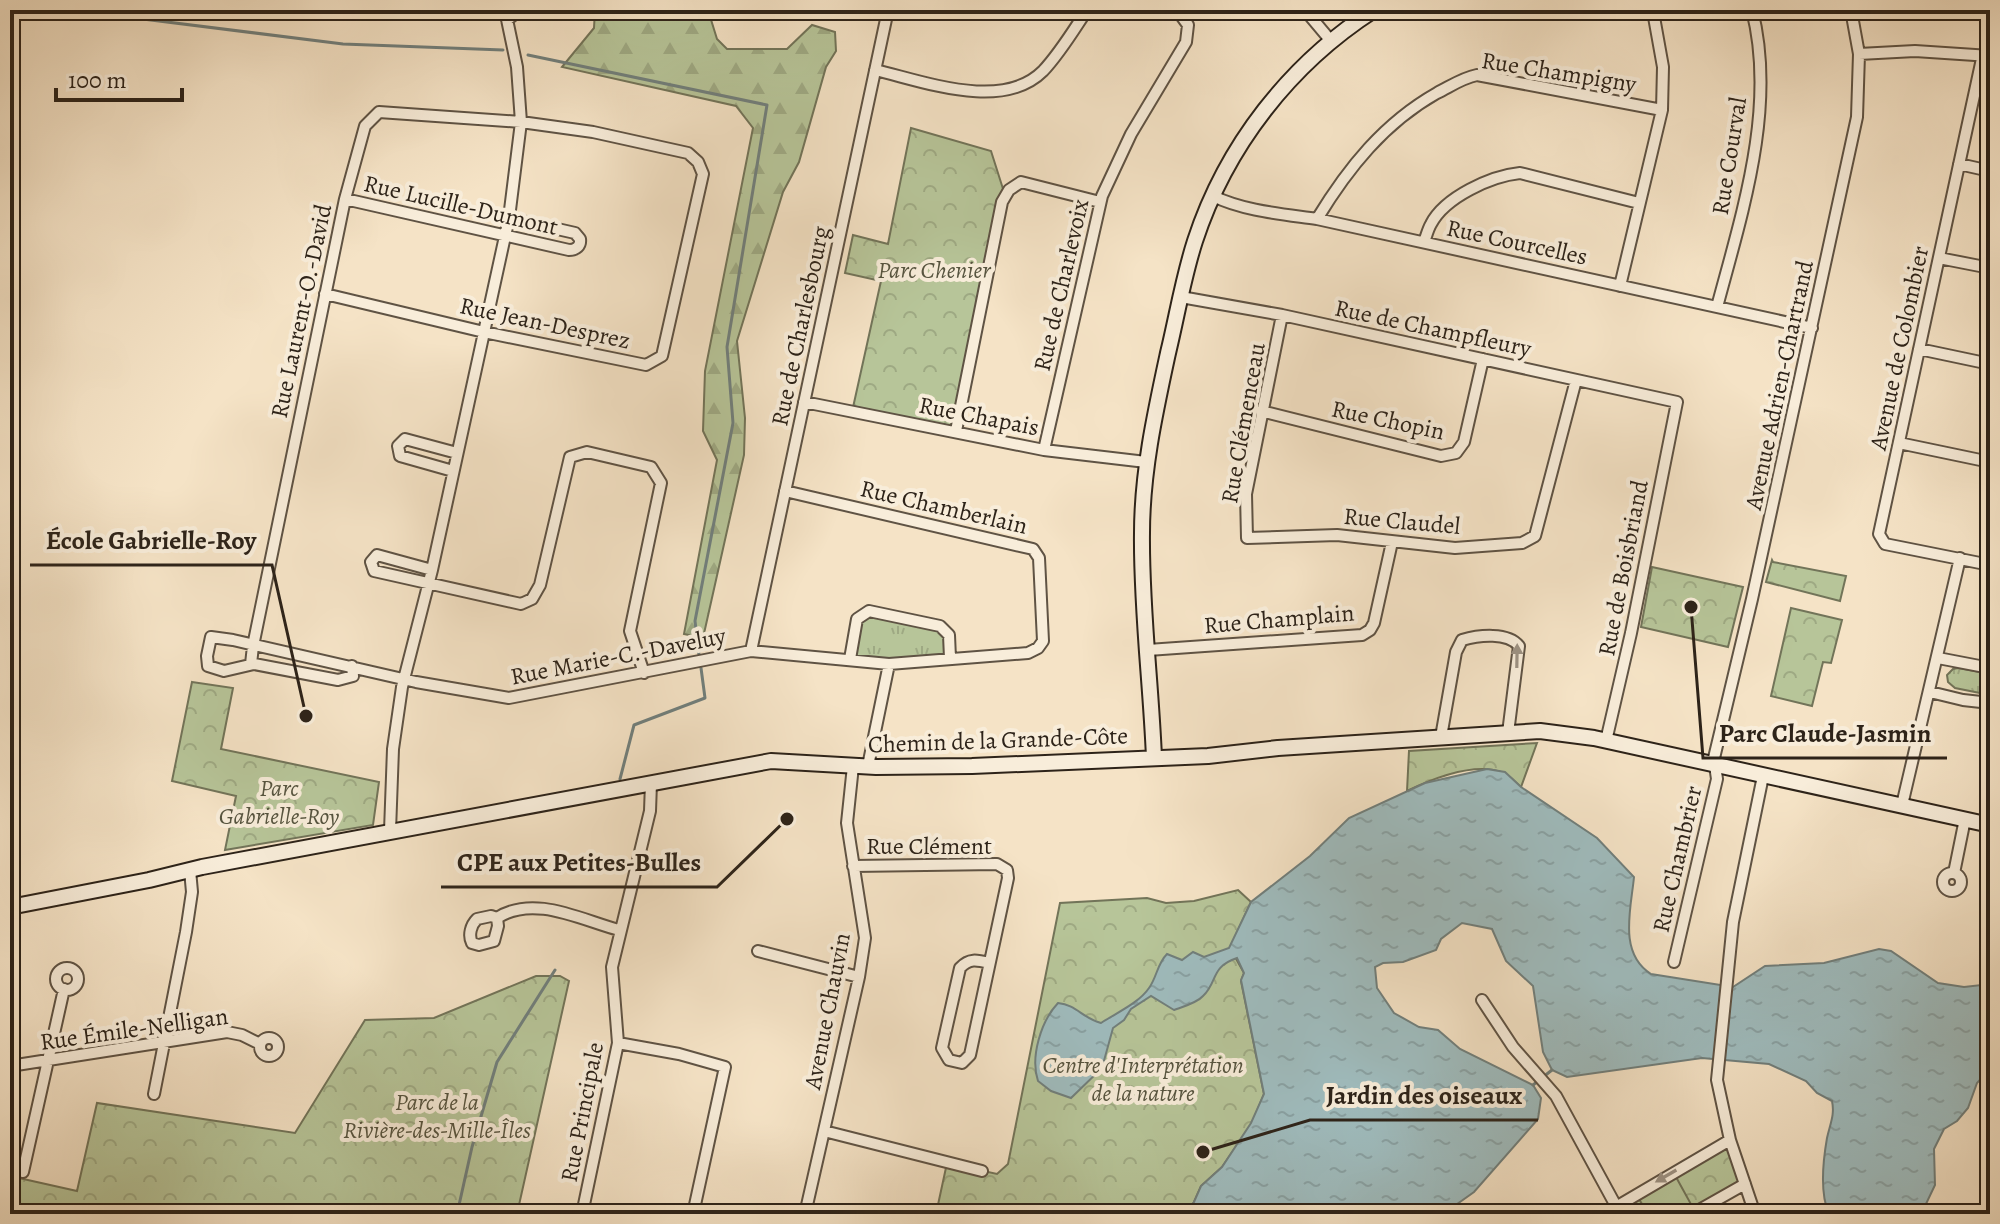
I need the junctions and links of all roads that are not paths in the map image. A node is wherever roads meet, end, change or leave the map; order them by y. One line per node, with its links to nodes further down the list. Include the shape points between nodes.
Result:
1 (520, 10): 11 (street)
2 (888, 10): 15 (street, Rue de Charlesbourg)
3 (1087, 10): 15 (street, via 1041,73 1001,92 958,90)
4 (1177, 10): 22 (street, Rue de Charlevoix, via 1188,25 1186,42 1131,134)
5 (1305, 10): 12 (street)
6 (1374, 10): 12 (main road)
7 (1665, 10): 10 (street)
8 (1752, 10): 33 (street, Rue Courval, via 1762,72 1753,151)
9 (1851, 10): 13 (street, Avenue Adrien-Chartrand)
10 (1652, 14): 16 (street, via 1663,67)
11 (506, 15): 17 (street)
12 (1331, 41): 20 (main road, via 1256,121)
13 (1859, 54): 14 (street); 35 (street, Avenue Adrien-Chartrand, via 1857,117)
14 (1986, 55): 18 (street, Avenue de Colombier)
15 (875, 70): 41 (street, Rue de Charlesbourg)
16 (1662, 110): 23 (street); 25 (street, Rue Champigny, via 1477,75 1465,78 1420,103 1362,153)
17 (521, 122): 21 (street, Rue Laurent-O.-David, via 379,112 365,126); 24 (street); 36 (street, Rue Jean-Desprez, via 688,153 703,174 662,356 646,365)
18 (1959, 164): 19 (street); 28 (street, Avenue de Colombier)
19 (1990, 171)
20 (1213, 196): 25 (street, Rue Courcelles); 32 (main road)
21 (345, 199): 26 (street, Rue Lucille-Dumont); 31 (street, Rue Laurent-O.-David)
22 (1100, 202): 44 (street, via 1021,182 1009,190 1002,202); 46 (street, Rue de Charlevoix)
23 (1639, 203): 27 (street, via 1520,173 1501,175 1441,211); 30 (street)
24 (509, 218): 26 (street); 26 (street, Rue Lucille-Dumont, via 573,232 580,242 571,250)
25 (1317, 219): 27 (street, Rue Courcelles)
26 (505, 235): 36 (street)
27 (1424, 242): 30 (street, Rue Courcelles)
28 (1939, 258): 29 (street); 37 (street, Avenue de Colombier)
29 (1990, 268)
30 (1620, 286): 33 (street, Rue Courcelles)
31 (325, 294): 36 (street, Rue Jean-Desprez); 58 (street, Rue Laurent-O.-David)
32 (1181, 297): 34 (street, Rue de Champfleury); 48 (main road)
33 (1717, 307): 35 (street, Rue Courcelles)
34 (1282, 315): 38 (street, Rue de Champfleury); 43 (street, Rue Clémenceau)
35 (1812, 328): 76 (street, Avenue Adrien-Chartrand)
36 (484, 332): 47 (street)
37 (1919, 349): 39 (street); 45 (street, Avenue de Colombier)
38 (1483, 359): 40 (street, Rue de Champfleury); 43 (street, Rue Chopin, via 1464,442 1456,453 1441,456)
39 (1990, 364)
40 (1576, 380): 42 (street, Rue de Champfleury); 53 (street, Rue Claudel, via 1535,536 1522,543 1455,548)
41 (804, 402): 44 (street, Rue Chapais); 51 (street, Rue de Charlesbourg)
42 (1677, 402): 74 (street, Rue de Boisbriand)
43 (1261, 411): 52 (street, Rue Clémenceau, via 1246,494)
44 (956, 431): 46 (street, Rue Chapais)
45 (1899, 443): 49 (street); 54 (street, Avenue de Colombier, via 1879,534 1885,544)
46 (1044, 450): 48 (street, Rue Chapais)
47 (457, 453): 50 (street); 50 (street, via 405,439 398,446 400,456)
48 (1146, 462): 59 (main road, via 1142,545)
49 (1990, 462)
50 (453, 471): 56 (street)
51 (785, 491): 60 (street, Rue de Charlesbourg); 61 (street, Rue Chamberlain, via 1033,549 1039,558 1043,641 1038,648)
52 (1247, 538): 53 (street, Rue Claudel, via 1337,535)
53 (1392, 542): 59 (street, Rue Champlain, via 1374,623 1362,635)
54 (1960, 558): 55 (street, Avenue de Colombier); 62 (street)
55 (1990, 565)
56 (432, 570): 57 (street); 57 (street, via 377,555 371,562 374,571)
57 (428, 584): 68 (street, via 521,604 532,599 540,585 570,457 587,452 651,467 661,483 630,631); 69 (street)
58 (253, 646): 64 (street, Rue Laurent-O.-David); 64 (street, Rue Marie-C.-Daveluy, via 211,637 207,656 208,666 215,670); 66 (street, Rue Marie-C.-Daveluy)
59 (1148, 650): 75 (main road)
60 (751, 651): 63 (street, Rue Chamberlain); 68 (street, Rue Marie-C.-Daveluy)
61 (950, 658): 63 (street, via 949,635 940,626 869,611 857,619); 65 (street, Rue Chamberlain)
62 (1938, 658): 67 (street); 70 (street)
63 (850, 659): 65 (street, Rue Chamberlain)
64 (251, 664): 66 (street, Rue Marie-C.-Daveluy, via 342,681 353,676)
65 (889, 664): 77 (street)
66 (352, 666): 69 (street, Rue Marie-C.-Daveluy)
67 (1990, 668)
68 (644, 673): 69 (street, Rue Marie-C.-Daveluy, via 509,698)
69 (404, 678): 83 (street, via 393,749)
70 (1930, 692): 71 (street); 80 (street)
71 (1990, 703)
72 (1508, 733): 73 (main road, Chemin de la Grande-Côte); 73 (street, one-way to 73, via 1519,646 1508,637 1474,638 1457,647); 74 (main road, Chemin de la Grande-Côte, via 1556,732)
73 (1441, 737): 75 (main road, Chemin de la Grande-Côte)
74 (1606, 741): 76 (main road, Chemin de la Grande-Côte)
75 (1154, 758): 77 (main road, Chemin de la Grande-Côte)
76 (1716, 765): 78 (main road, Chemin de la Grande-Côte); 91 (street, Rue Chambrier)
77 (860, 766): 79 (main road, Chemin de la Grande-Côte, via 771,761); 84 (street, Avenue Chauvin, via 847,817)
78 (1763, 776): 80 (main road, Chemin de la Grande-Côte); 103 (street, via 1734,913 1718,1067 1718,1094)
79 (651, 783): 83 (main road, Chemin de la Grande-Côte); 89 (street, Rue Principale, via 650,811)
80 (1902, 805): 81 (main road, Chemin de la Grande-Côte)
81 (1965, 819): 82 (main road, Chemin de la Grande-Côte); 86 (street)
82 (1990, 825)
83 (390, 831): 85 (main road, Chemin de la Grande-Côte)
84 (853, 866): 92 (street, Rue Clément, via 1005,867 1008,878); 93 (street, Avenue Chauvin, via 865,938)
85 (190, 870): 87 (main road, Chemin de la Grande-Côte); 96 (street, via 192,897)
86 (1954, 873)
87 (10, 907)
88 (497, 918): 89 (street, via 534,907)
89 (619, 930): 97 (street, Rue Principale, via 611,972)
90 (758, 951): 93 (street)
91 (1674, 962)
92 (989, 963): 92 (street, via 970,1055 962,1063 949,1060 942,1048 960,968 975,960)
93 (859, 977): 102 (street, Avenue Chauvin)
94 (64, 989): 99 (street)
95 (1482, 1000): 107 (street, via 1513,1047 1556,1096)
96 (164, 1043): 98 (street, Rue Émile-Nelligan, via 231,1032); 99 (street, Rue Émile-Nelligan); 101 (street)
97 (618, 1043): 108 (street, Rue Principale); 109 (street, via 725,1067)
98 (260, 1044)
99 (48, 1060): 100 (street, Rue Émile-Nelligan); 105 (street)
100 (10, 1066)
101 (154, 1094)
102 (824, 1131): 104 (street); 110 (street, Avenue Chauvin)
103 (1730, 1140): 106 (street); 107 (street, one-way to 107)
104 (982, 1171)
105 (23, 1172)
106 (1745, 1184): 112 (street); 113 (street)
107 (1616, 1206): 111 (street)
108 (582, 1214)
109 (693, 1214)
110 (805, 1214)
111 (1604, 1214)
112 (1692, 1214)
113 (1755, 1214)

